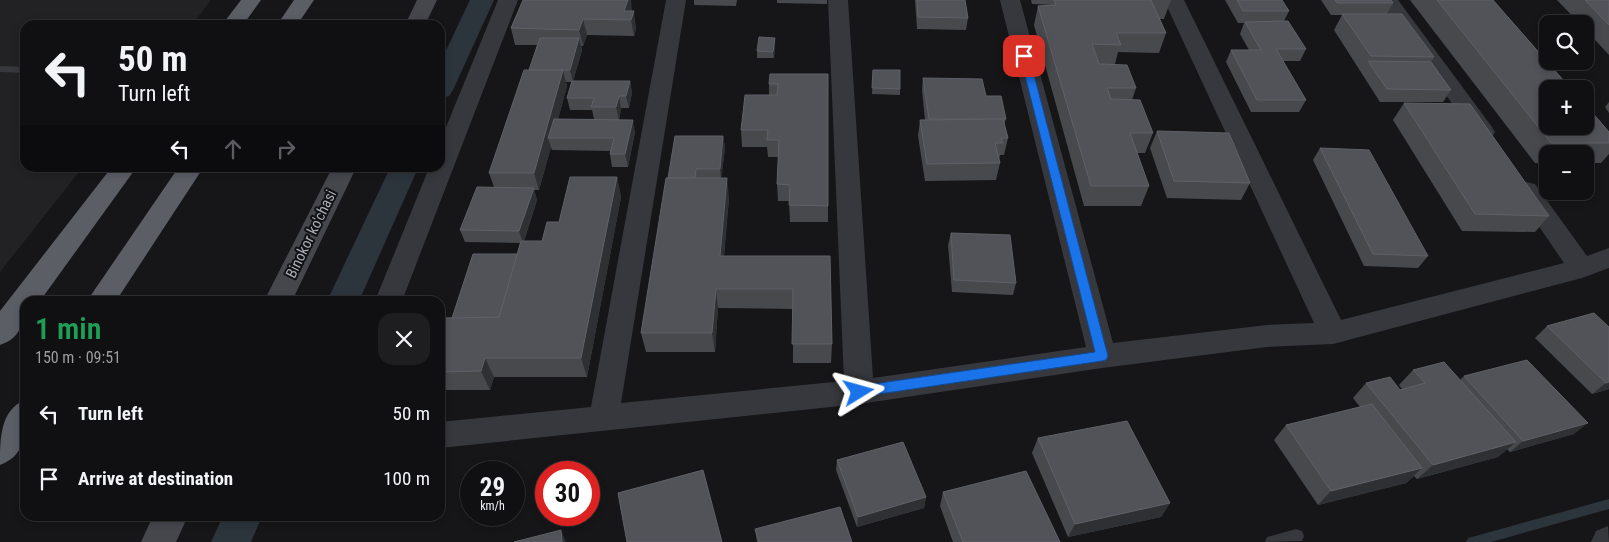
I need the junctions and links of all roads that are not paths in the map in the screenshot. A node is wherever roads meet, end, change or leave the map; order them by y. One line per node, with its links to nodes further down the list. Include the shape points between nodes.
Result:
1 (251, 0): 10 (highway)
2 (304, 0): 11 (highway)
3 (427, 0): 12 (main road)
4 (508, 0): 16 (street)
5 (676, 0): 33 (street)
6 (838, 0): 32 (street)
7 (1010, 0): 31 (street)
8 (1174, 0): 30 (street)
9 (1388, 0): 15 (street)
10 (236, 20)
11 (290, 20)
12 (417, 20)
13 (0, 69): 14 (lane)
14 (20, 70)
15 (1496, 150)
16 (445, 158)
17 (121, 172): 24 (highway)
18 (188, 172): 25 (highway)
19 (342, 172): 26 (main road, Binokor ko'chasi)
20 (439, 172): 27 (street)
21 (1514, 174): 23 (street)
22 (1609, 258): 23 (street)
23 (1582, 268): 30 (street)
24 (28, 296)
25 (104, 296)
26 (280, 296)
27 (390, 296)
28 (20, 306): 29 (highway)
29 (0, 333)
30 (1333, 333): 31 (street, via 1267,336)
31 (1102, 356): 32 (street)
32 (859, 392): 33 (street)
33 (604, 418): 35 (street)
34 (20, 421): 36 (highway)
35 (445, 434)
36 (0, 451)
37 (168, 521): 39 (main road)
38 (1296, 536): 40 (lane)
39 (158, 542)
40 (1273, 542)

